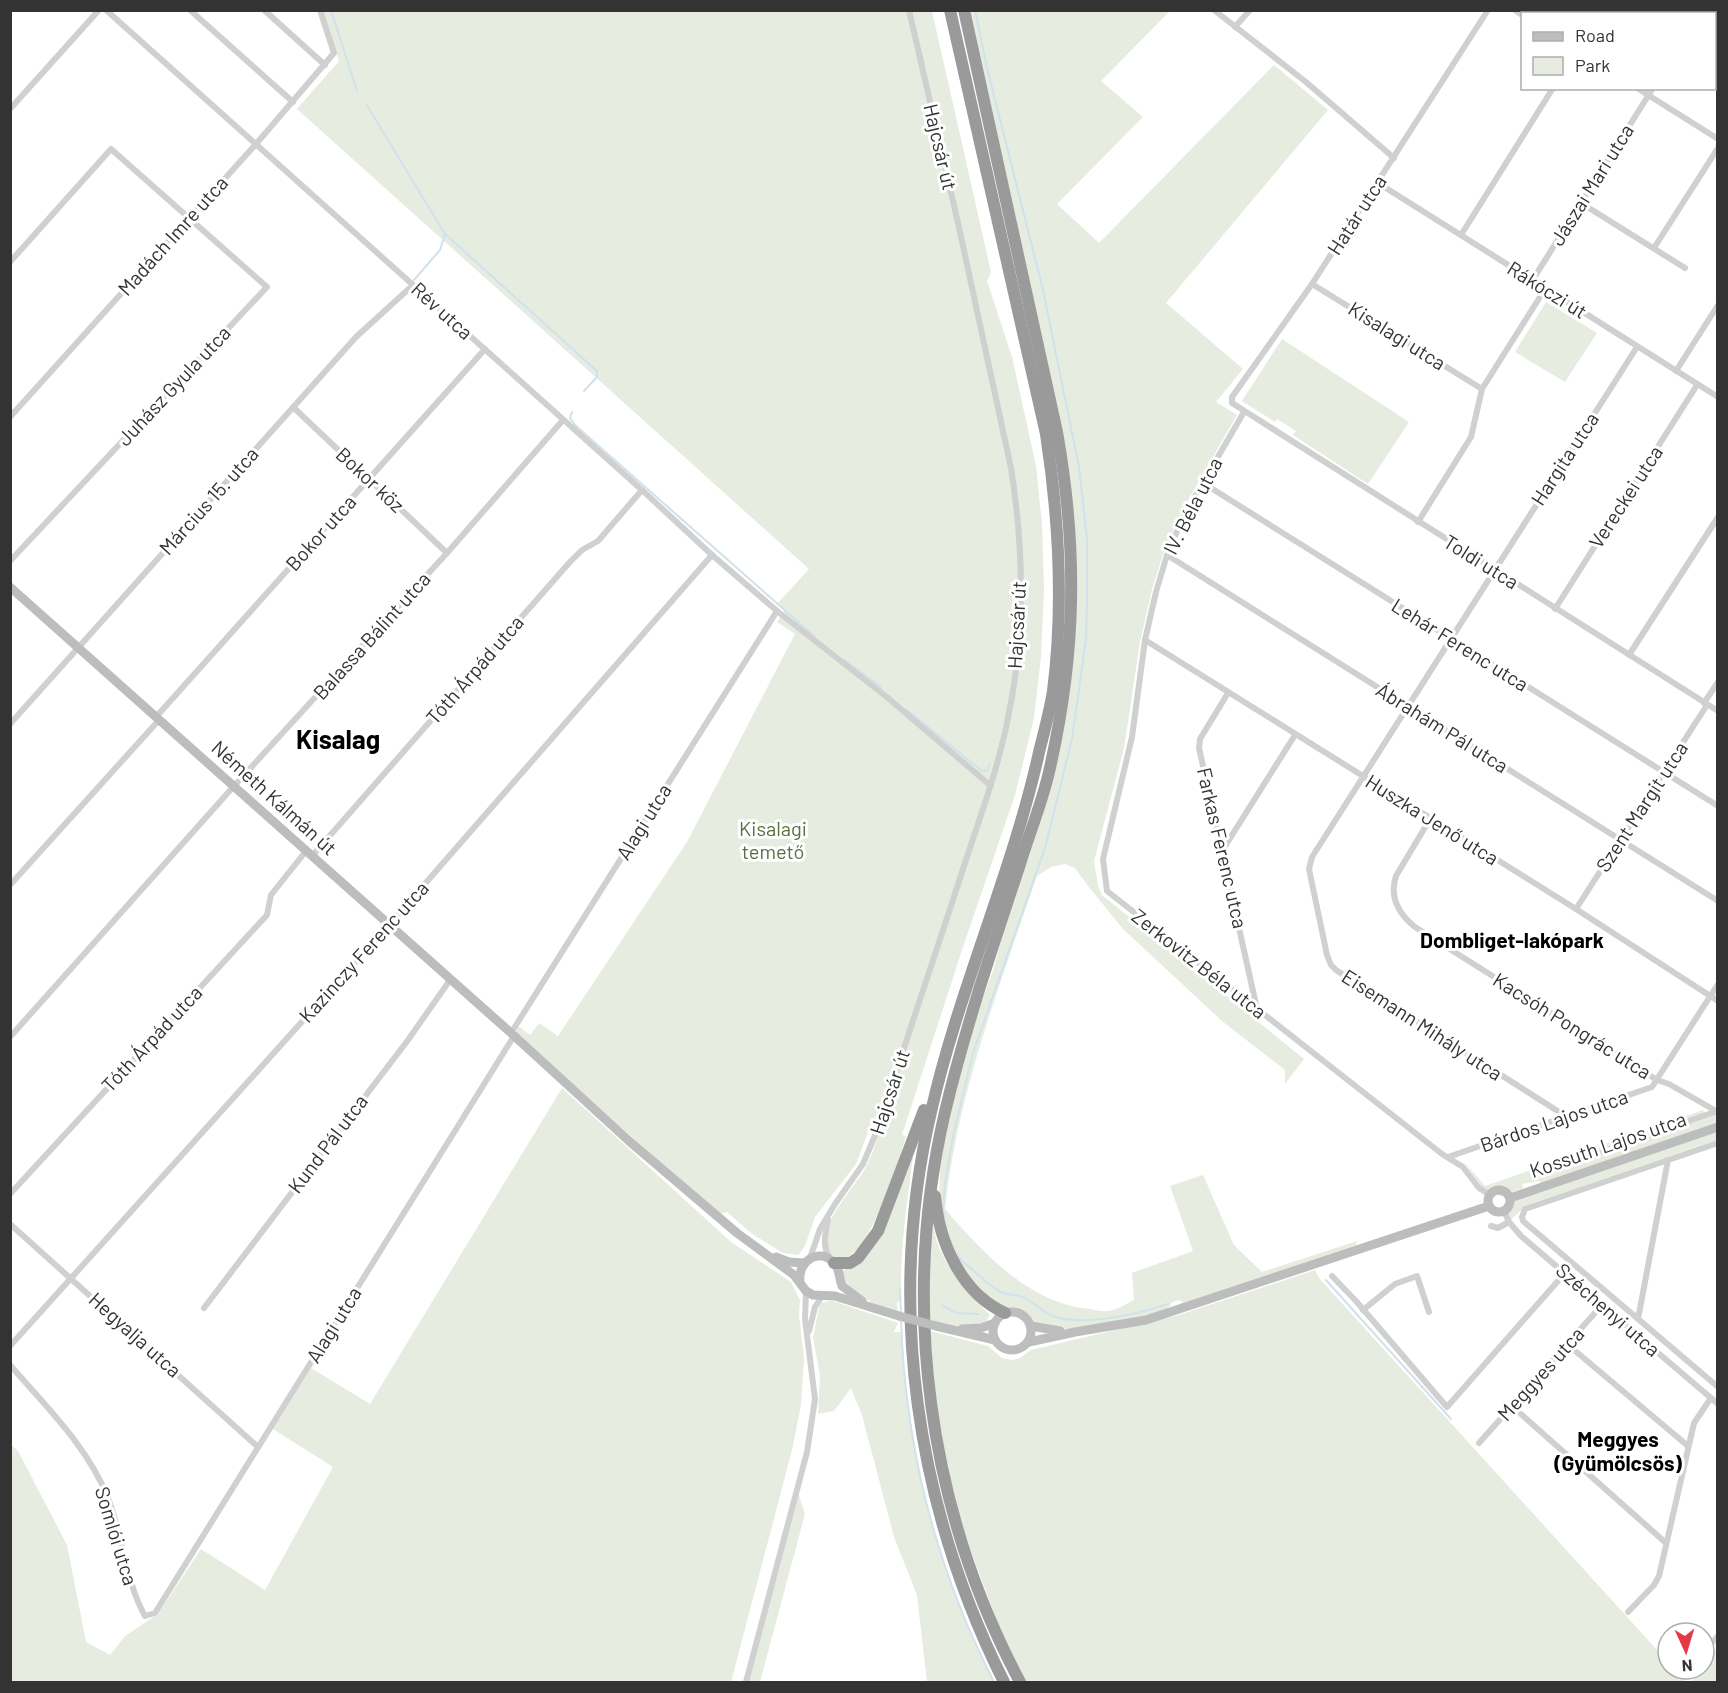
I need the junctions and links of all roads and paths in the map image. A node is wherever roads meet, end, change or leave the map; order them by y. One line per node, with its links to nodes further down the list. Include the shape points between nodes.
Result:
1 (99, 10): 19 (street)
2 (106, 10): 21 (street, Rév utca)
3 (190, 10): 18 (street)
4 (264, 10): 13 (street)
5 (321, 10): 13 (street, Madách Imre utca, via 334,53)
6 (909, 10): 74 (street, Hajcsár út, via 1017,503 1017,653 1009,717)
7 (950, 10): 91 (highway, via 1046,434 1055,500 1059,632 1052,694 1035,772)
8 (964, 10): 100 (highway, via 1062,461 1072,567 1071,634 1064,697 1048,774 965,1035)
9 (1214, 10): 12 (street)
10 (1250, 10): 12 (street)
11 (1488, 10): 23 (street, Határ utca)
12 (1235, 27): 23 (street)
13 (325, 65): 18 (street, Madách Imre utca)
14 (1552, 90): 27 (street)
15 (1640, 90): 17 (street)
16 (1652, 90): 17 (street, Jászai Mari utca)
17 (1648, 96): 20 (street); 25 (street, Jászai Mari utca)
18 (293, 102): 21 (street, Madách Imre utca)
19 (10, 109)
20 (1718, 139)
21 (256, 144): 26 (street, Madách Imre utca); 33 (street, Rév utca)
22 (1718, 148): 28 (street)
23 (1394, 158): 24 (street, Határ utca)
24 (1378, 183): 27 (street, Rákóczi út); 32 (street, Határ utca)
25 (1581, 203): 28 (street); 31 (street, Jászai Mari utca)
26 (189, 218): 29 (street, via 111,149); 44 (street, Madách Imre utca); 54 (street, Juhász Gyula utca, via 267,287)
27 (1461, 235): 31 (street, Rákóczi út)
28 (1653, 248): 30 (street)
29 (10, 262)
30 (1685, 268)
31 (1532, 281): 34 (street, Rákóczi út)
32 (1312, 284): 40 (street, Kisalagi utca); 43 (street, Határ utca, via 1232,397 1232,403)
33 (413, 285): 37 (street, Rév utca); 42 (street, Március 15. utca, via 356,337)
34 (1545, 289): 36 (street, Rákóczi út); 40 (street)
35 (1718, 305): 38 (street)
36 (1637, 347): 38 (street, Rákóczi út); 55 (street, Hargita utca)
37 (485, 350): 45 (street, Rév utca); 46 (street, Bokor utca)
38 (1676, 371): 39 (street, Rákóczi út)
39 (1697, 385): 41 (street, Rákóczi út); 57 (street, Vereckei utca)
40 (1482, 389): 50 (street, via 1471,437)
41 (1718, 397)
42 (293, 407): 46 (street, Bokor köz); 61 (street, Március 15. utca)
43 (1244, 412): 47 (street, IV. Béla utca); 50 (street, Toldi utca)
44 (10, 417)
45 (562, 420): 48 (street, Rév utca); 51 (street, Balassa Bálint utca)
46 (369, 479): 51 (street, Bokor köz); 68 (street, Bokor utca)
47 (1203, 483): 53 (street, IV. Béla utca); 60 (street, Lehár Ferenc utca)
48 (642, 490): 52 (street, Rév utca); 79 (street, Tóth Árpád utca, via 598,541 569,562)
49 (1718, 517): 62 (street)
50 (1418, 522): 55 (street, Toldi utca)
51 (447, 553): 73 (street, Balassa Bálint utca)
52 (712, 555): 58 (street, Rév utca); 83 (street, Kazinczy Ferenc utca)
53 (1167, 555): 59 (street, IV. Béla utca); 66 (street, Ábrahám Pál utca)
54 (10, 561)
55 (1494, 570): 57 (street, Toldi utca); 60 (street, Hargita utca)
56 (10, 587): 61 (street, Németh Kálmán út)
57 (1555, 609): 62 (street, Toldi utca)
58 (777, 611): 74 (street, Rév utca); 89 (street, Alagi utca)
59 (1145, 640): 64 (street, Huszka Jenő utca); 88 (street, Zerkovitz Béla utca, via 1132,737 1103,859 1105,887)
60 (1451, 640): 66 (street, Hargita utca); 71 (street, Lehár Ferenc utca)
61 (78, 647): 68 (street, Németh Kálmán út); 69 (street, Március 15. utca)
62 (1629, 656): 65 (street, Toldi utca)
63 (1718, 682): 65 (street, Szent Margit utca)
64 (1228, 693): 70 (street, Huszka Jenő utca); 78 (street, Farkas Ferenc utca, via 1200,739)
65 (1706, 704): 67 (street, Toldi utca); 71 (street, Szent Margit utca)
66 (1408, 706): 72 (street, Eisemann Mihály utca); 77 (street, Ábrahám Pál utca)
67 (1718, 711)
68 (158, 719): 73 (street, Németh Kálmán út); 80 (street, Bokor utca)
69 (10, 724)
70 (1295, 735): 72 (street, Huszka Jenő utca); 78 (street)
71 (1664, 772): 75 (street, Lehár Ferenc utca); 77 (street, Szent Margit utca)
72 (1363, 777): 76 (street, Huszka Jenő utca); 94 (street, Eisemann Mihály utca, via 1312,857 1309,869 1331,965)
73 (234, 786): 79 (street, Németh Kálmán út); 90 (street, Balassa Bálint utca)
74 (991, 786): 106 (street, Hajcsár út, via 873,1142)
75 (1718, 806)
76 (1430, 819): 82 (street, Huszka Jenő utca); 92 (street, Kacsóh Pongrác utca, via 1393,884 1402,916)
77 (1621, 840): 81 (street, Ábrahám Pál utca); 82 (street, Szent Margit utca)
78 (1222, 851): 88 (street, Farkas Ferenc utca)
79 (309, 853): 83 (street, Németh Kálmán út); 101 (street, Tóth Árpád utca, via 271,895 267,915)
80 (10, 885)
81 (1718, 901)
82 (1576, 909): 86 (street, Huszka Jenő utca)
83 (389, 925): 84 (street, Németh Kálmán út); 116 (street, Kazinczy Ferenc utca)
84 (450, 980): 89 (street, Németh Kálmán út); 122 (street, Kund Pál utca)
85 (1718, 984): 86 (street)
86 (1710, 996): 87 (street, Huszka Jenő utca); 92 (street)
87 (1718, 1001)
88 (1257, 1009): 98 (street, Zerkovitz Béla utca)
89 (512, 1035): 111 (street, Németh Kálmán út, via 628,1141); 144 (street, Alagi utca)
90 (10, 1037)
91 (942, 1067): 113 (highway, via 878,1231 858,1258 850,1263); 149 (highway, via 921,1160 911,1245 915,1391 941,1524 973,1615)
92 (1657, 1080): 93 (street, Kacsóh Pongrác utca); 94 (street, Bárdos Lajos utca, via 1652,1087)
93 (1717, 1111): 97 (street)
94 (1567, 1117): 98 (street, Bárdos Lajos utca)
95 (1718, 1127): 103 (street, Kossuth Lajos utca)
96 (1718, 1143): 99 (street, Kossuth Lajos utca)
97 (1596, 1154)
98 (1448, 1157): 102 (street, Zerkovitz Béla utca)
99 (1668, 1160): 107 (street, Kossuth Lajos utca, via 1525,1209); 127 (street)
100 (933, 1172): 126 (highway, via 938,1218 949,1253 980,1296); 150 (highway, via 924,1312 934,1431 969,1567)
101 (10, 1194)
102 (1490, 1195): 103 (street, via 1499,1190); 104 (street)
103 (1510, 1198): 105 (street)
104 (1489, 1206): 105 (street, via 1494,1211); 131 (street, via 1167,1314)
105 (1504, 1211): 108 (street, Széchenyi utca)
106 (828, 1216): 112 (street, Hajcsár út); 113 (street, Hajcsár út, via 824,1241)
107 (1522, 1217): 127 (street, Széchenyi utca)
108 (1509, 1222): 110 (street, via 1498,1228); 114 (street, Széchenyi utca)
109 (10, 1224): 116 (street, Hegyalja utca)
110 (1491, 1226)
111 (758, 1248): 112 (street, via 789,1262); 118 (street)
112 (807, 1260): 113 (street, via 824,1257); 118 (street, via 801,1268)
113 (832, 1261): 117 (street)
114 (1565, 1273): 121 (street, Széchenyi utca); 124 (street, via 1447,1407)
115 (1332, 1276): 124 (street)
116 (71, 1278): 136 (street, Kazinczy Ferenc utca); 144 (street, Hegyalja utca)
117 (839, 1279): 120 (street, via 832,1291); 123 (street, via 846,1291)
118 (800, 1280): 119 (street)
119 (806, 1291): 120 (street); 132 (street)
120 (824, 1295): 123 (street); 132 (street, via 811,1317)
121 (1602, 1305): 135 (street, Meggyes utca); 139 (street, Széchenyi utca)
122 (204, 1308)
123 (874, 1308): 130 (street, bridge)
124 (1363, 1310): 125 (street, via 1395,1284 1417,1276)
125 (1429, 1312)
126 (1005, 1313): 128 (street); 129 (street, via 1018,1313)
127 (1638, 1319): 138 (street, Széchenyi utca)
128 (995, 1323): 130 (street); 133 (street)
129 (1031, 1326): 131 (street); 134 (street)
130 (954, 1329): 133 (street)
131 (1075, 1332): 134 (street)
132 (807, 1338): 148 (street, via 815,1384 814,1414)
133 (995, 1340): 134 (street, via 1011,1351)
134 (1029, 1342)
135 (1568, 1344): 141 (street, Meggyes utca); 143 (street)
136 (10, 1346)
137 (10, 1365): 147 (street, Somlói utca, via 79,1448 97,1476 108,1497 136,1600 145,1616)
138 (1717, 1387)
139 (1711, 1398): 140 (street, Széchenyi utca); 143 (street, via 1694,1423)
140 (1718, 1404)
141 (1512, 1406): 142 (street, Meggyes utca); 145 (street)
142 (1479, 1443)
143 (1688, 1446): 145 (street)
144 (258, 1447): 147 (street, Alagi utca)
145 (1666, 1543): 146 (street, via 1659,1576)
146 (1628, 1612)
147 (155, 1613)
148 (746, 1683)
149 (1004, 1683)
150 (1020, 1683)

